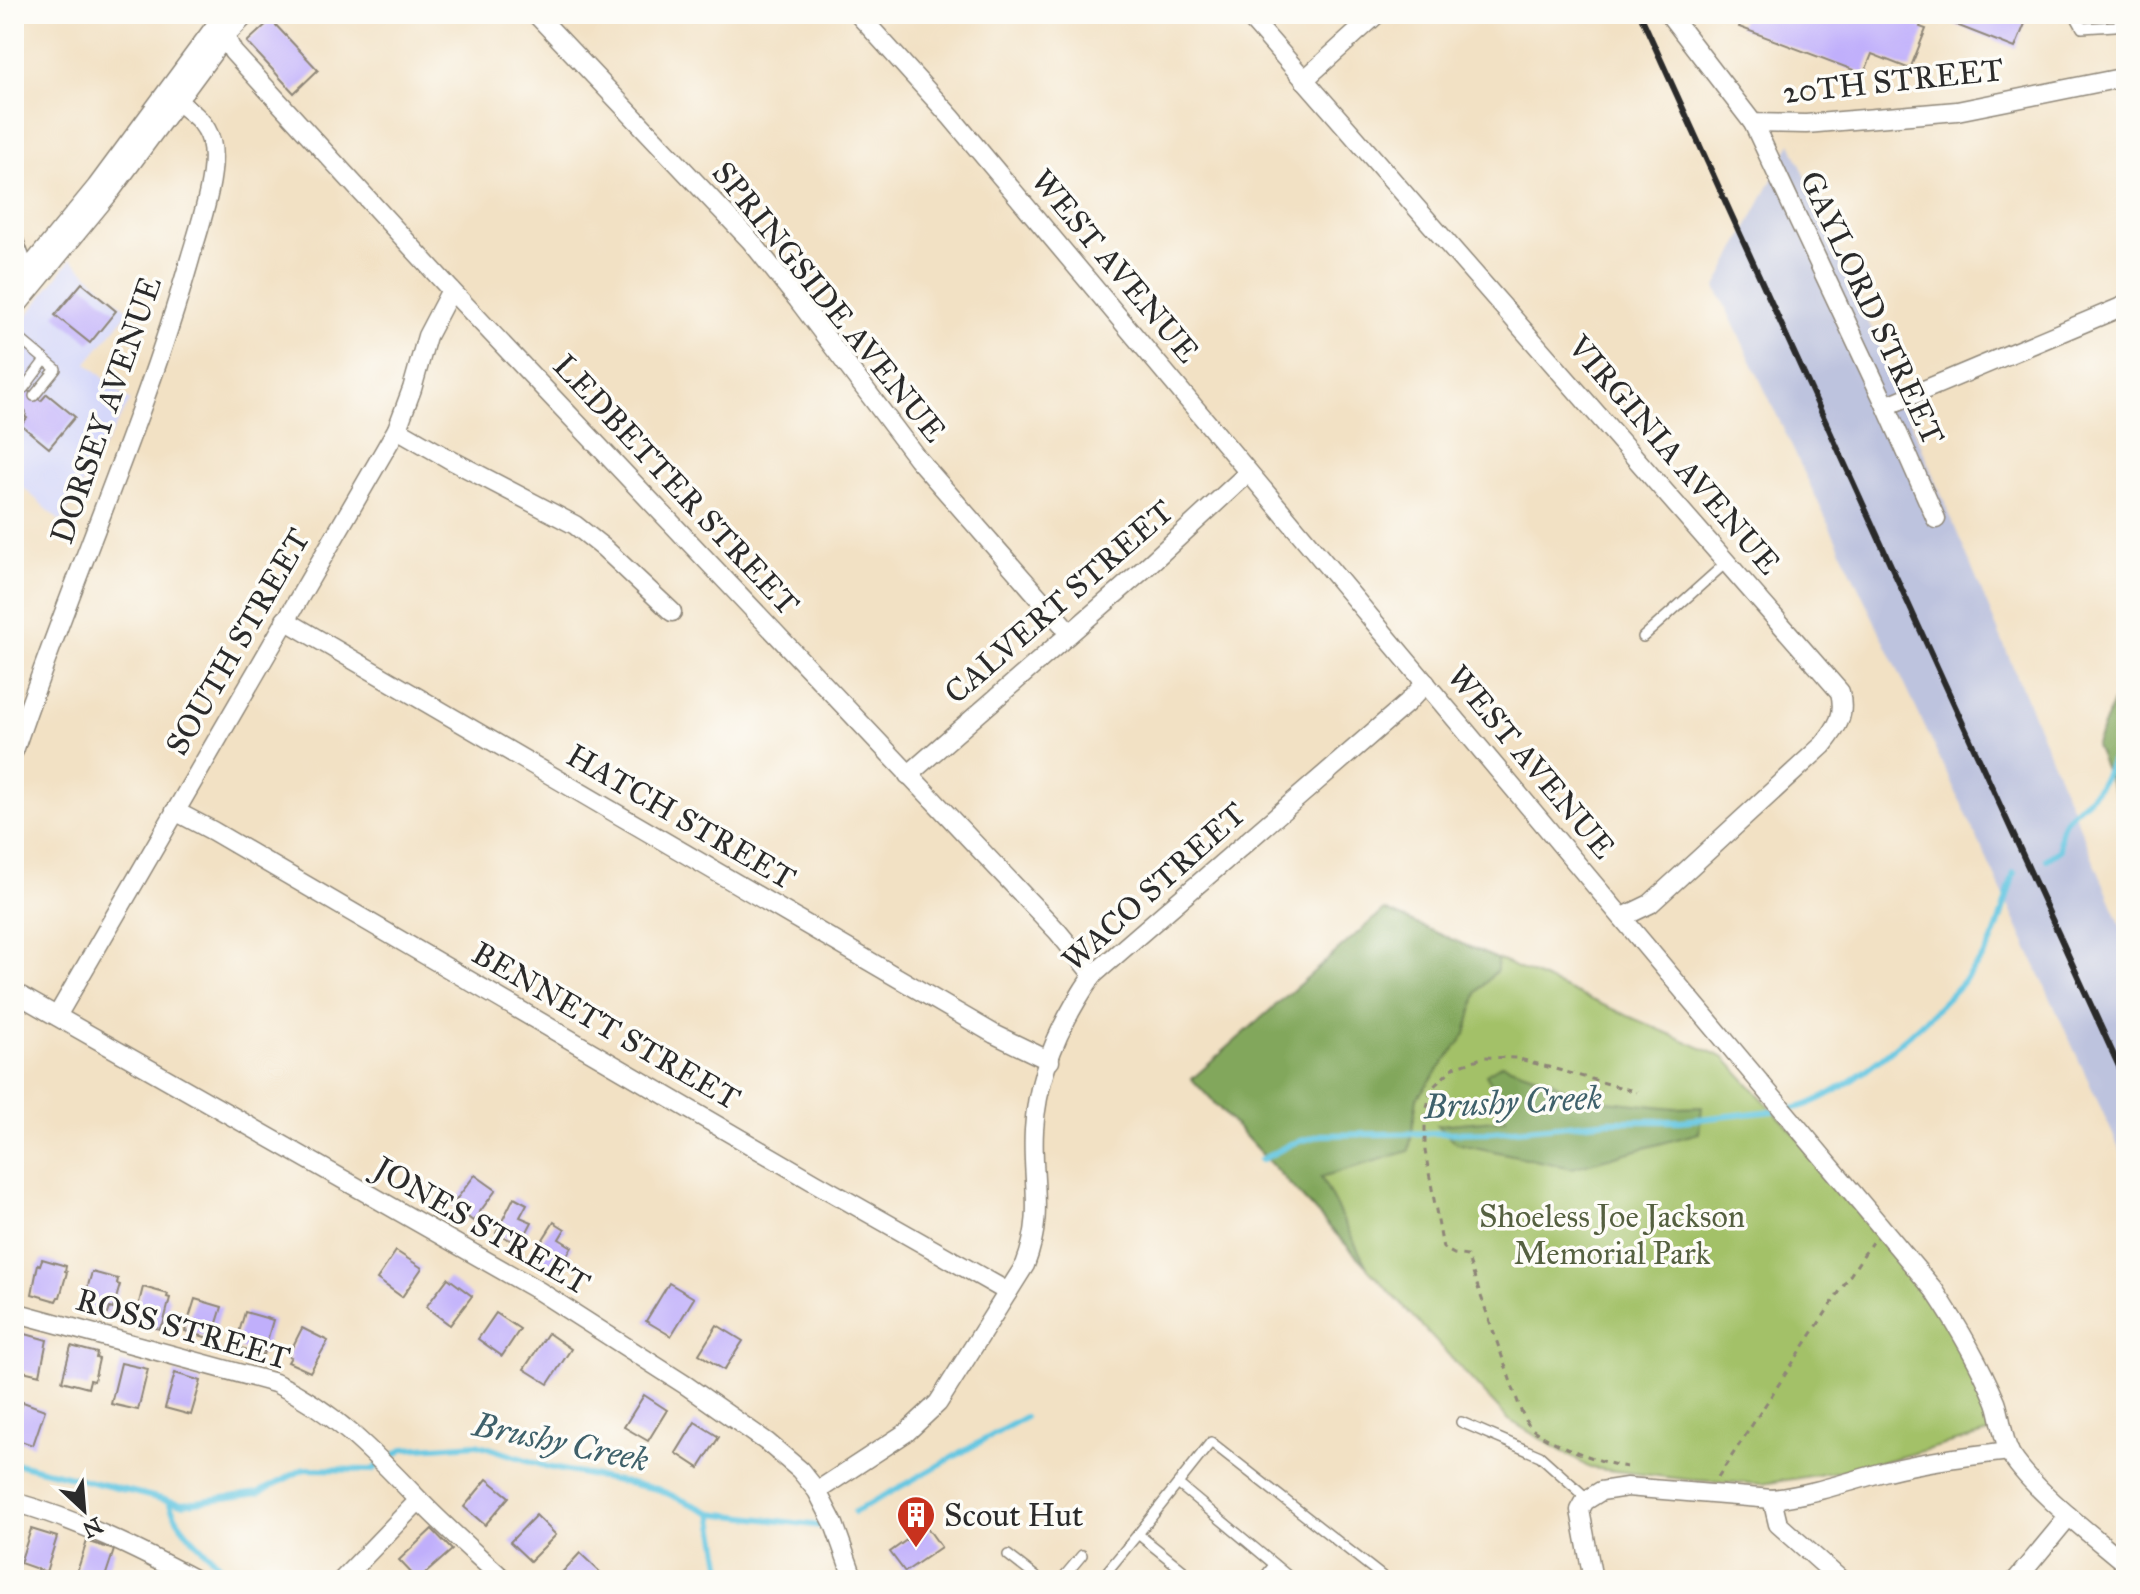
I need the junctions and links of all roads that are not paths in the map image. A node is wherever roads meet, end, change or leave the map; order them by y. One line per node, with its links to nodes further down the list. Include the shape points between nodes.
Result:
1 (536, 14): 30 (street, SPRINGSIDE AVENUE, via 750,240 917,458)
2 (858, 14): 25 (street, WEST AVENUE, via 951,117)
3 (1247, 14): 10 (street, VIRGINIA AVENUE)
4 (1377, 14): 10 (street)
5 (1669, 14): 12 (street, 20TH STREET)
6 (2079, 14): 8 (lane, via 2082,28)
7 (224, 19): 11 (highway); 15 (street, LEDBETTER STREET, via 233,52)
8 (2126, 21)
9 (2126, 77): 12 (street, 20TH STREET, via 1957,111 1806,124)
10 (1304, 80): 27 (street, VIRGINIA AVENUE)
11 (171, 97): 14 (highway); 33 (street, DORSEY AVENUE, via 201,120 212,141 211,177 159,357)
12 (1753, 123): 23 (street, GAYLORD STREET)
13 (14, 241): 14 (street)
14 (21, 289)
15 (451, 290): 24 (street, SOUTH STREET, via 427,336); 34 (street, LEDBETTER STREET)
16 (2126, 305): 23 (street)
17 (14, 334): 18 (lane)
18 (23, 342): 19 (lane); 20 (lane)
19 (14, 354)
20 (45, 360): 21 (lane); 22 (lane, via 56,369)
21 (24, 388)
22 (34, 396)
23 (1886, 406): 26 (street, GAYLORD STREET)
24 (397, 429): 28 (street, via 575,525); 29 (street, SOUTH STREET)
25 (1248, 473): 30 (street, CALVERT STREET); 32 (street, WEST AVENUE)
26 (1936, 519)
27 (1728, 561): 31 (lane); 36 (street, VIRGINIA AVENUE, via 1836,684 1843,714 1823,745 1682,876 1650,904)
28 (672, 612)
29 (285, 620): 35 (street, SOUTH STREET); 40 (street, HATCH STREET, via 994,1034)
30 (1070, 633): 34 (street, CALVERT STREET)
31 (1643, 637)
32 (1426, 683): 36 (street, WEST AVENUE); 37 (street, WACO STREET)
33 (14, 751)
34 (908, 775): 37 (street, LEDBETTER STREET)
35 (175, 811): 39 (street, SOUTH STREET); 41 (street, BENNETT STREET)
36 (1623, 917): 44 (street, WEST AVENUE, via 1934,1290 1982,1369)
37 (1093, 975): 40 (street, WACO STREET, via 1061,1025)
38 (14, 992): 39 (street, JONES STREET)
39 (57, 1016): 46 (street, JONES STREET, via 539,1291 767,1442)
40 (1050, 1061): 41 (street, WACO STREET, via 1035,1112 1036,1231 1025,1265)
41 (1008, 1292): 46 (street, WACO STREET, via 938,1403 907,1432)
42 (14, 1312): 48 (street, ROSS STREET, via 275,1383 320,1407 381,1458)
43 (1461, 1422): 50 (lane, via 1540,1456)
44 (2009, 1451): 47 (street, via 1945,1458 1808,1495); 51 (street, WEST AVENUE)
45 (1178, 1484): 52 (lane); 56 (lane); 67 (lane, via 1211,1442)
46 (817, 1491): 60 (street, JONES STREET)
47 (1772, 1499): 50 (street, via 1627,1487 1601,1491); 69 (street, via 1778,1524)
48 (419, 1500): 58 (street); 59 (street, ROSS STREET)
49 (14, 1502): 57 (street, via 109,1535)
50 (1584, 1507): 68 (street)
51 (2069, 1516): 55 (street, WEST AVENUE); 70 (street)
52 (1138, 1534): 63 (lane); 64 (lane)
53 (1008, 1555): 61 (lane)
54 (1082, 1555): 62 (lane)
55 (2126, 1564)
56 (1274, 1565): 65 (lane); 66 (lane)
57 (196, 1580)
58 (342, 1580)
59 (504, 1580)
60 (854, 1580)
61 (1040, 1580)
62 (1061, 1580)
63 (1100, 1580)
64 (1195, 1580)
65 (1262, 1580)
66 (1293, 1580)
67 (1387, 1580)
68 (1593, 1580)
69 (1841, 1580)
70 (2016, 1580)

